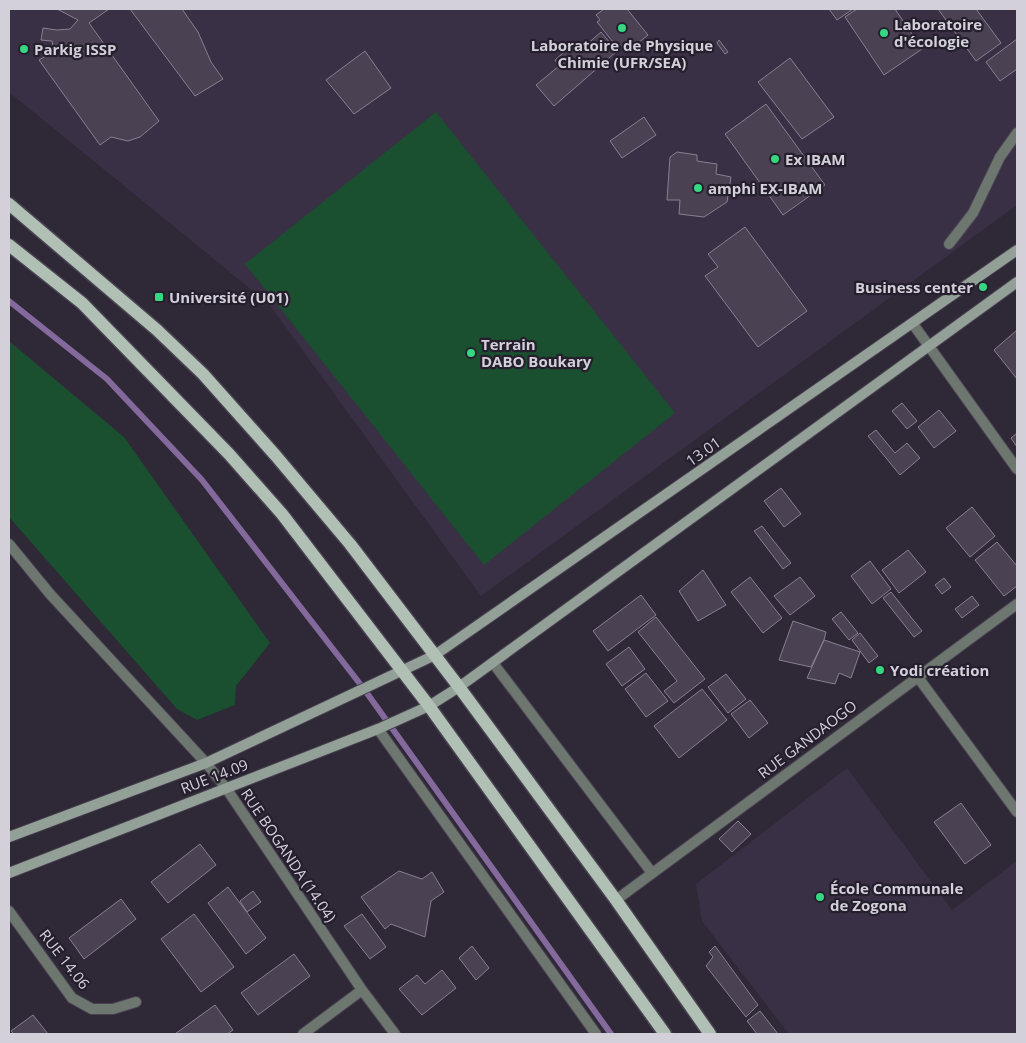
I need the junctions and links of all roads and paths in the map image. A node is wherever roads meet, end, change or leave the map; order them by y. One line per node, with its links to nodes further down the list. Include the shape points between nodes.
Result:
1 (1017, 133): 3 (street, via 1000,157 973,213)
2 (9, 204): 12 (main road, via 157,330 203,374 350,544)
3 (949, 244)
4 (9, 245): 14 (main road, via 82,303 229,454 282,514)
5 (1017, 250): 7 (street, 13.01)
6 (1017, 282): 8 (street)
7 (913, 324): 8 (street); 12 (street, 13.01)
8 (928, 347): 9 (street); 13 (street)
9 (1017, 469)
10 (9, 544): 19 (street, RUE BOGANDA (14.04), via 50,594)
11 (1017, 604): 15 (street, RUE GANDAOGO)
12 (435, 655): 14 (street, 13.01); 16 (main road)
13 (493, 663): 16 (street); 24 (street)
14 (402, 670): 17 (main road); 19 (street, RUE 14.09)
15 (917, 676): 21 (street); 24 (street, RUE GANDAOGO)
16 (459, 687): 17 (street); 25 (main road)
17 (429, 706): 18 (street, RUE 14.09); 32 (main road)
18 (378, 729): 20 (street, RUE 14.09); 31 (street)
19 (206, 763): 20 (street, RUE BOGANDA (14.04)); 22 (street, RUE 14.09)
20 (226, 788): 23 (street, RUE 14.09); 27 (street, RUE BOGANDA (14.04))
21 (1017, 812)
22 (9, 837)
23 (9, 873)
24 (652, 873): 25 (street, RUE GANDAOGO)
25 (616, 900): 33 (main road)
26 (9, 911): 28 (street, RUE 14.06, via 72,998 92,1009 113,1010)
27 (362, 990): 29 (street); 30 (street, RUE BOGANDA (14.04))
28 (136, 1002)
29 (303, 1034)
30 (394, 1034)
31 (596, 1034)
32 (665, 1034)
33 (710, 1034)

